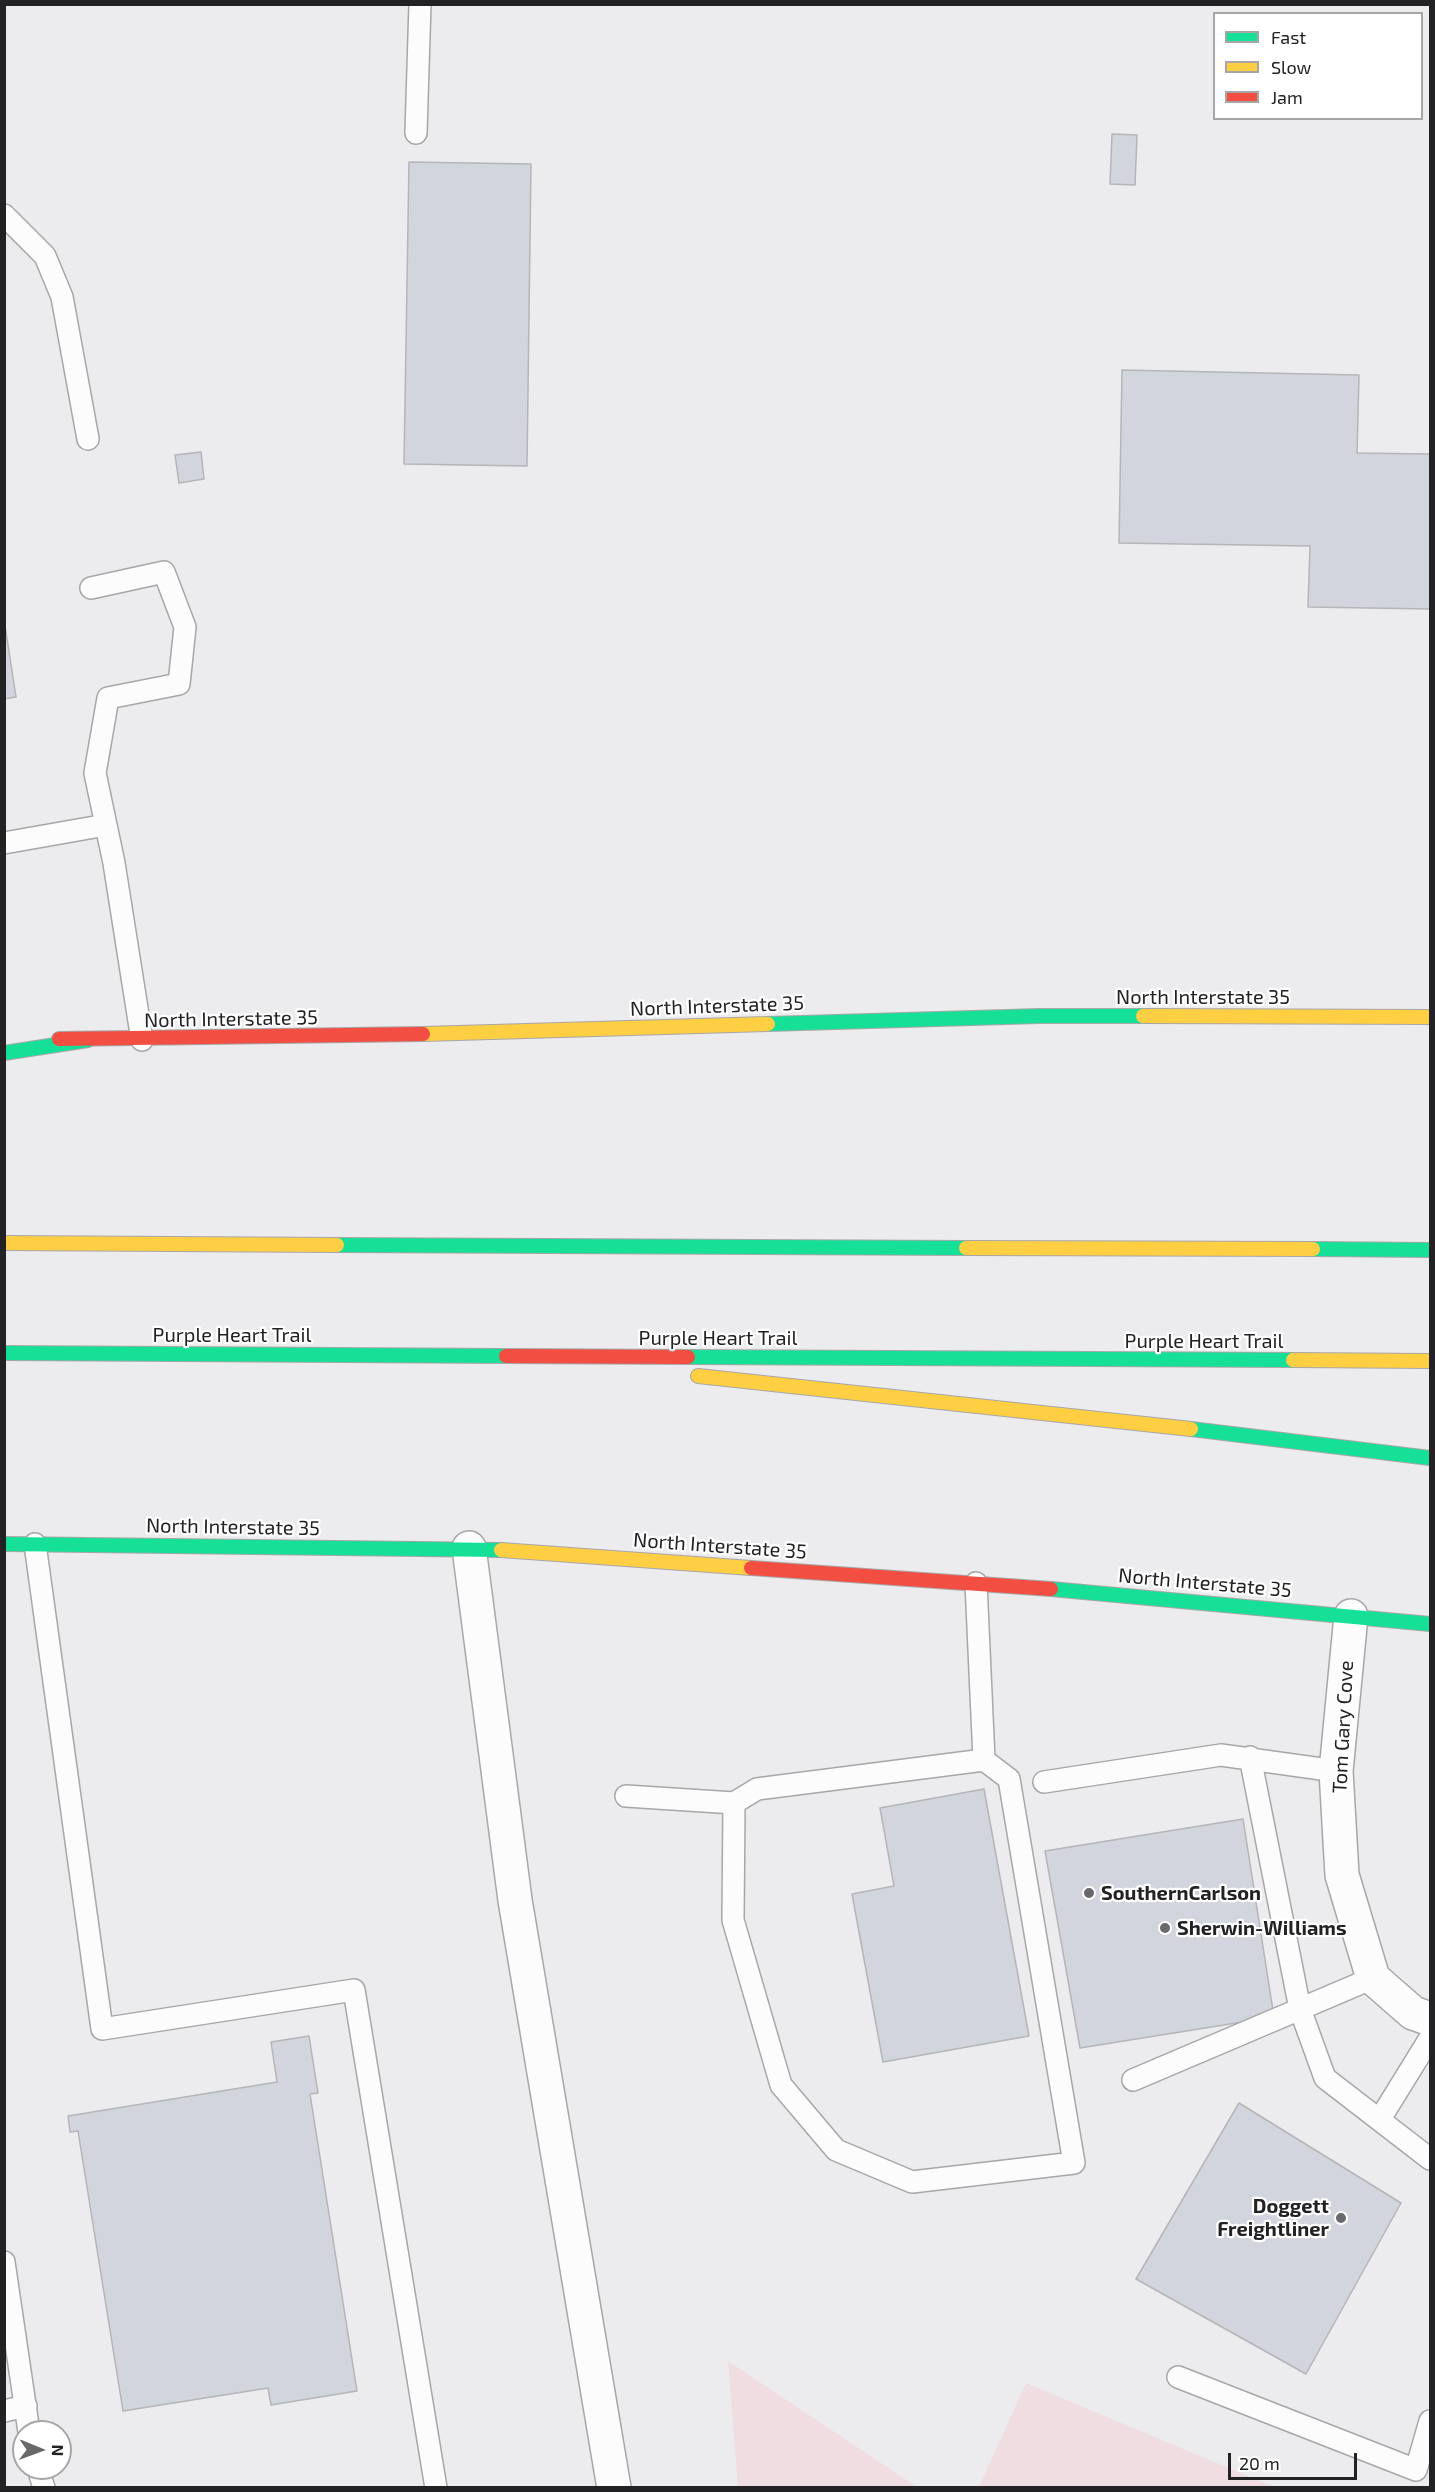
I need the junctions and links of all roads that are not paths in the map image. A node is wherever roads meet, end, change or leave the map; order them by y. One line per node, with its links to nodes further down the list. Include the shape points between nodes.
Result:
1 (420, 4): 2 (lane)
2 (416, 134)
3 (4, 215): 4 (lane, via 45,256 62,297)
4 (88, 439)
5 (91, 588): 6 (lane, via 164,572 185,627 179,684 108,698 94,773)
6 (106, 825): 7 (lane); 11 (lane)
7 (4, 843)
8 (1431, 1017): 11 (main road, North Interstate 35, via 1040,1016)
9 (4, 1038): 10 (main road, North Interstate 35)
10 (88, 1040): 11 (main road, North Interstate 35); 12 (main road)
11 (142, 1040)
12 (4, 1053)
13 (4, 1243): 14 (main road)
14 (1431, 1250)
15 (4, 1353): 16 (main road, Purple Heart Trail)
16 (511, 1357): 17 (main road, Purple Heart Trail); 18 (main road)
17 (1431, 1361)
18 (652, 1372)
19 (688, 1375): 20 (main road)
20 (1431, 1458)
21 (4, 1544): 22 (main road, North Interstate 35)
22 (35, 1544): 23 (main road, North Interstate 35); 47 (lane, via 102,2029 354,1990)
23 (469, 1548): 24 (main road, North Interstate 35); 48 (street, via 515,1900)
24 (976, 1583): 25 (main road, North Interstate 35); 28 (lane)
25 (1351, 1616): 26 (main road, North Interstate 35); 29 (street, Tom Gary Cove)
26 (1431, 1624)
27 (1250, 1757): 29 (lane); 30 (lane, via 1221,1755); 34 (lane)
28 (984, 1760): 32 (lane, via 757,1789); 32 (lane, via 1009,1779 1074,2163 912,2182 836,2150 781,2085 733,1920)
29 (1336, 1771): 33 (street, Tom Gary Cove, via 1342,1875)
30 (1044, 1782)
31 (626, 1796): 32 (lane)
32 (734, 1803)
33 (1373, 1978): 34 (lane); 35 (street, via 1413,2013)
34 (1300, 2009): 37 (lane); 38 (lane, via 1325,2078)
35 (1431, 2019)
36 (1431, 2037): 38 (lane)
37 (1133, 2080)
38 (1380, 2119): 39 (lane)
39 (1431, 2159)
40 (4, 2262): 42 (lane)
41 (1178, 2377): 46 (lane)
42 (26, 2406): 43 (lane); 44 (lane)
43 (4, 2411)
44 (28, 2420)
45 (1431, 2421): 46 (lane)
46 (1423, 2471)
47 (436, 2487)
48 (614, 2487)

